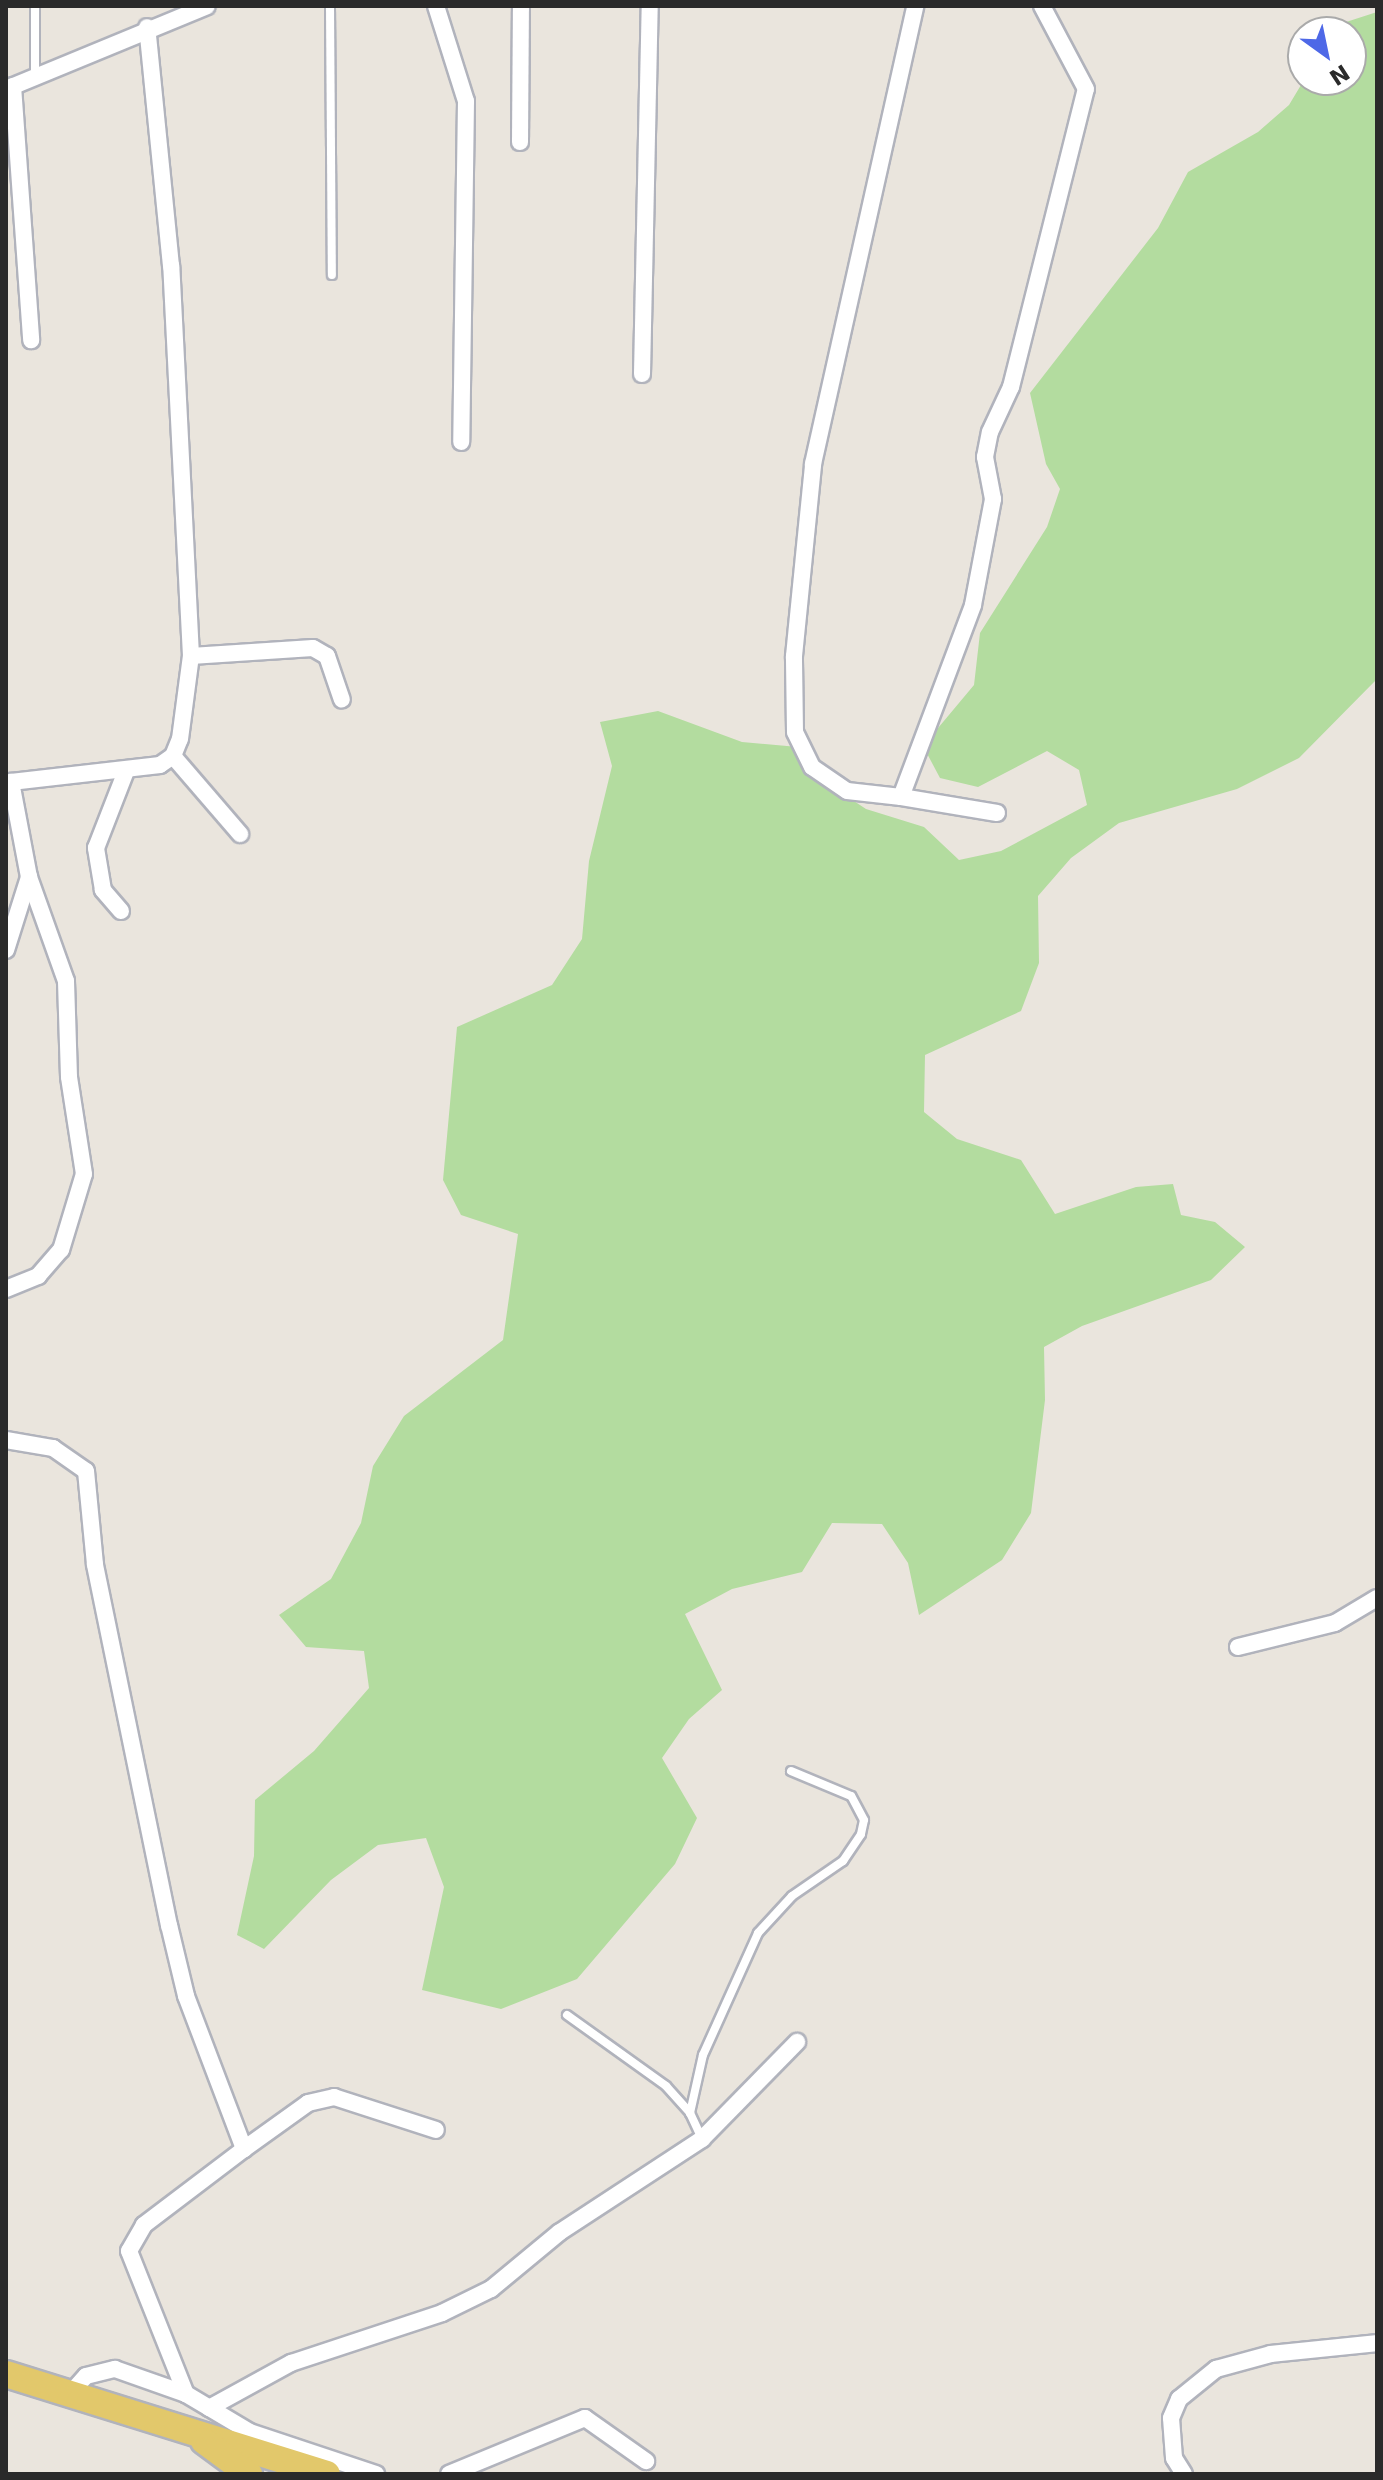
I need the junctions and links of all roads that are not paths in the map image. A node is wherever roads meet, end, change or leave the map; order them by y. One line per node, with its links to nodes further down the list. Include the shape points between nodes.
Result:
1 (35, 6): 10 (lane)
2 (207, 6): 9 (street)
3 (330, 6): 13 (lane)
4 (436, 6): 16 (street, via 466,101)
5 (521, 6): 12 (street)
6 (650, 6): 15 (street)
7 (915, 6): 21 (street, via 813,464 794,656 795,732 812,767 847,791)
8 (1042, 6): 21 (street, via 1086,89 1011,387 990,432 985,457 993,499 973,605)
9 (157, 18): 10 (street); 17 (street)
10 (35, 77): 11 (street)
11 (9, 88): 14 (street)
12 (520, 142)
13 (332, 275)
14 (31, 340)
15 (642, 374)
16 (461, 442)
17 (191, 656): 18 (street, via 313,648 327,656); 19 (street)
18 (342, 700)
19 (173, 756): 20 (street); 23 (street)
20 (126, 771): 24 (street, via 11,782); 25 (street, via 96,848 103,890)
21 (901, 797): 22 (street)
22 (997, 813)
23 (240, 834)
24 (29, 877): 26 (street); 27 (street, via 66,981 69,1077 84,1174 61,1250 38,1276)
25 (121, 911)
26 (6, 950)
27 (6, 1289)
28 (6, 1440): 37 (street, via 53,1448 86,1471 95,1565 123,1718 182,1982)
29 (1377, 1598): 30 (street, via 1335,1623)
30 (1238, 1647)
31 (791, 1771): 34 (lane, via 851,1796 864,1820 861,1834 843,1861 792,1896 758,1933 703,2055)
32 (567, 2015): 34 (lane, via 617,2046)
33 (797, 2042): 36 (street)
34 (690, 2113): 36 (lane)
35 (436, 2130): 37 (street, via 334,2097 308,2103)
36 (702, 2139): 42 (street, via 560,2232 470,2302 291,2363)
37 (244, 2149): 40 (street, via 144,2225 129,2251)
38 (1377, 2343): 51 (street, via 1271,2354 1216,2369 1179,2399 1171,2418 1174,2458)
39 (6, 2374): 41 (main road)
40 (186, 2394): 41 (street, via 115,2369 86,2376); 42 (street)
41 (68, 2396): 43 (main road)
42 (209, 2408): 49 (street, via 250,2432)
43 (197, 2436): 44 (main road); 48 (main road, via 221,2437)
44 (224, 2454): 46 (main road); 47 (main road)
45 (646, 2461): 50 (street, via 585,2418)
46 (249, 2474)
47 (283, 2474)
48 (327, 2474)
49 (376, 2474)
50 (449, 2474)
51 (1184, 2474)

